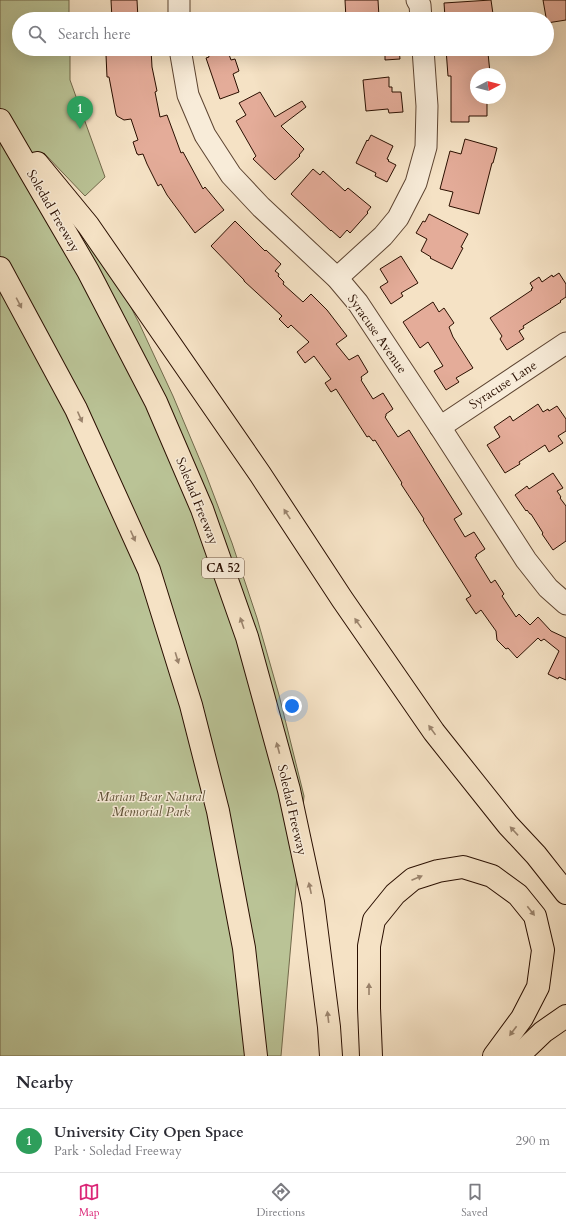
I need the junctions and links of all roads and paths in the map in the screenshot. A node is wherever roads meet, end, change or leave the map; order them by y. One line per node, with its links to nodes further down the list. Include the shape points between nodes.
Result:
1 (179, 0): 3 (street)
2 (417, 0): 4 (street)
3 (179, 12)
4 (420, 12)
5 (181, 56): 9 (street, Syracuse Avenue, via 188,95 205,135 231,175 261,207)
6 (423, 56): 9 (street, via 427,106 426,147 416,183 398,218 383,236)
7 (0, 120): 13 (main road, one-way to 7, via 508,825 434,732 88,225); 18 (main road, Soledad Freeway / CA 52, one-way to 7, via 313,902 289,790 247,637 202,509 156,402 88,271)
8 (0, 268): 17 (main road, one-way to 17, via 76,409 149,570 191,705 218,811 244,948)
9 (337, 278): 11 (street, Syracuse Avenue, via 358,303)
10 (566, 343): 11 (street, Syracuse Lane)
11 (440, 426): 12 (street, Syracuse Avenue, via 526,560 548,588)
12 (566, 604)
13 (536, 855): 14 (main road); 15 (main road)
14 (566, 879)
15 (566, 893)
16 (566, 1016): 21 (main road, via 543,1032)
17 (256, 1056)
18 (331, 1056)
19 (371, 1056): 20 (main road, one-way to 20, via 369,946 374,920 413,879 463,867 492,876 518,895 535,916 543,950 538,987 522,1018)
20 (494, 1056)
21 (518, 1056)

